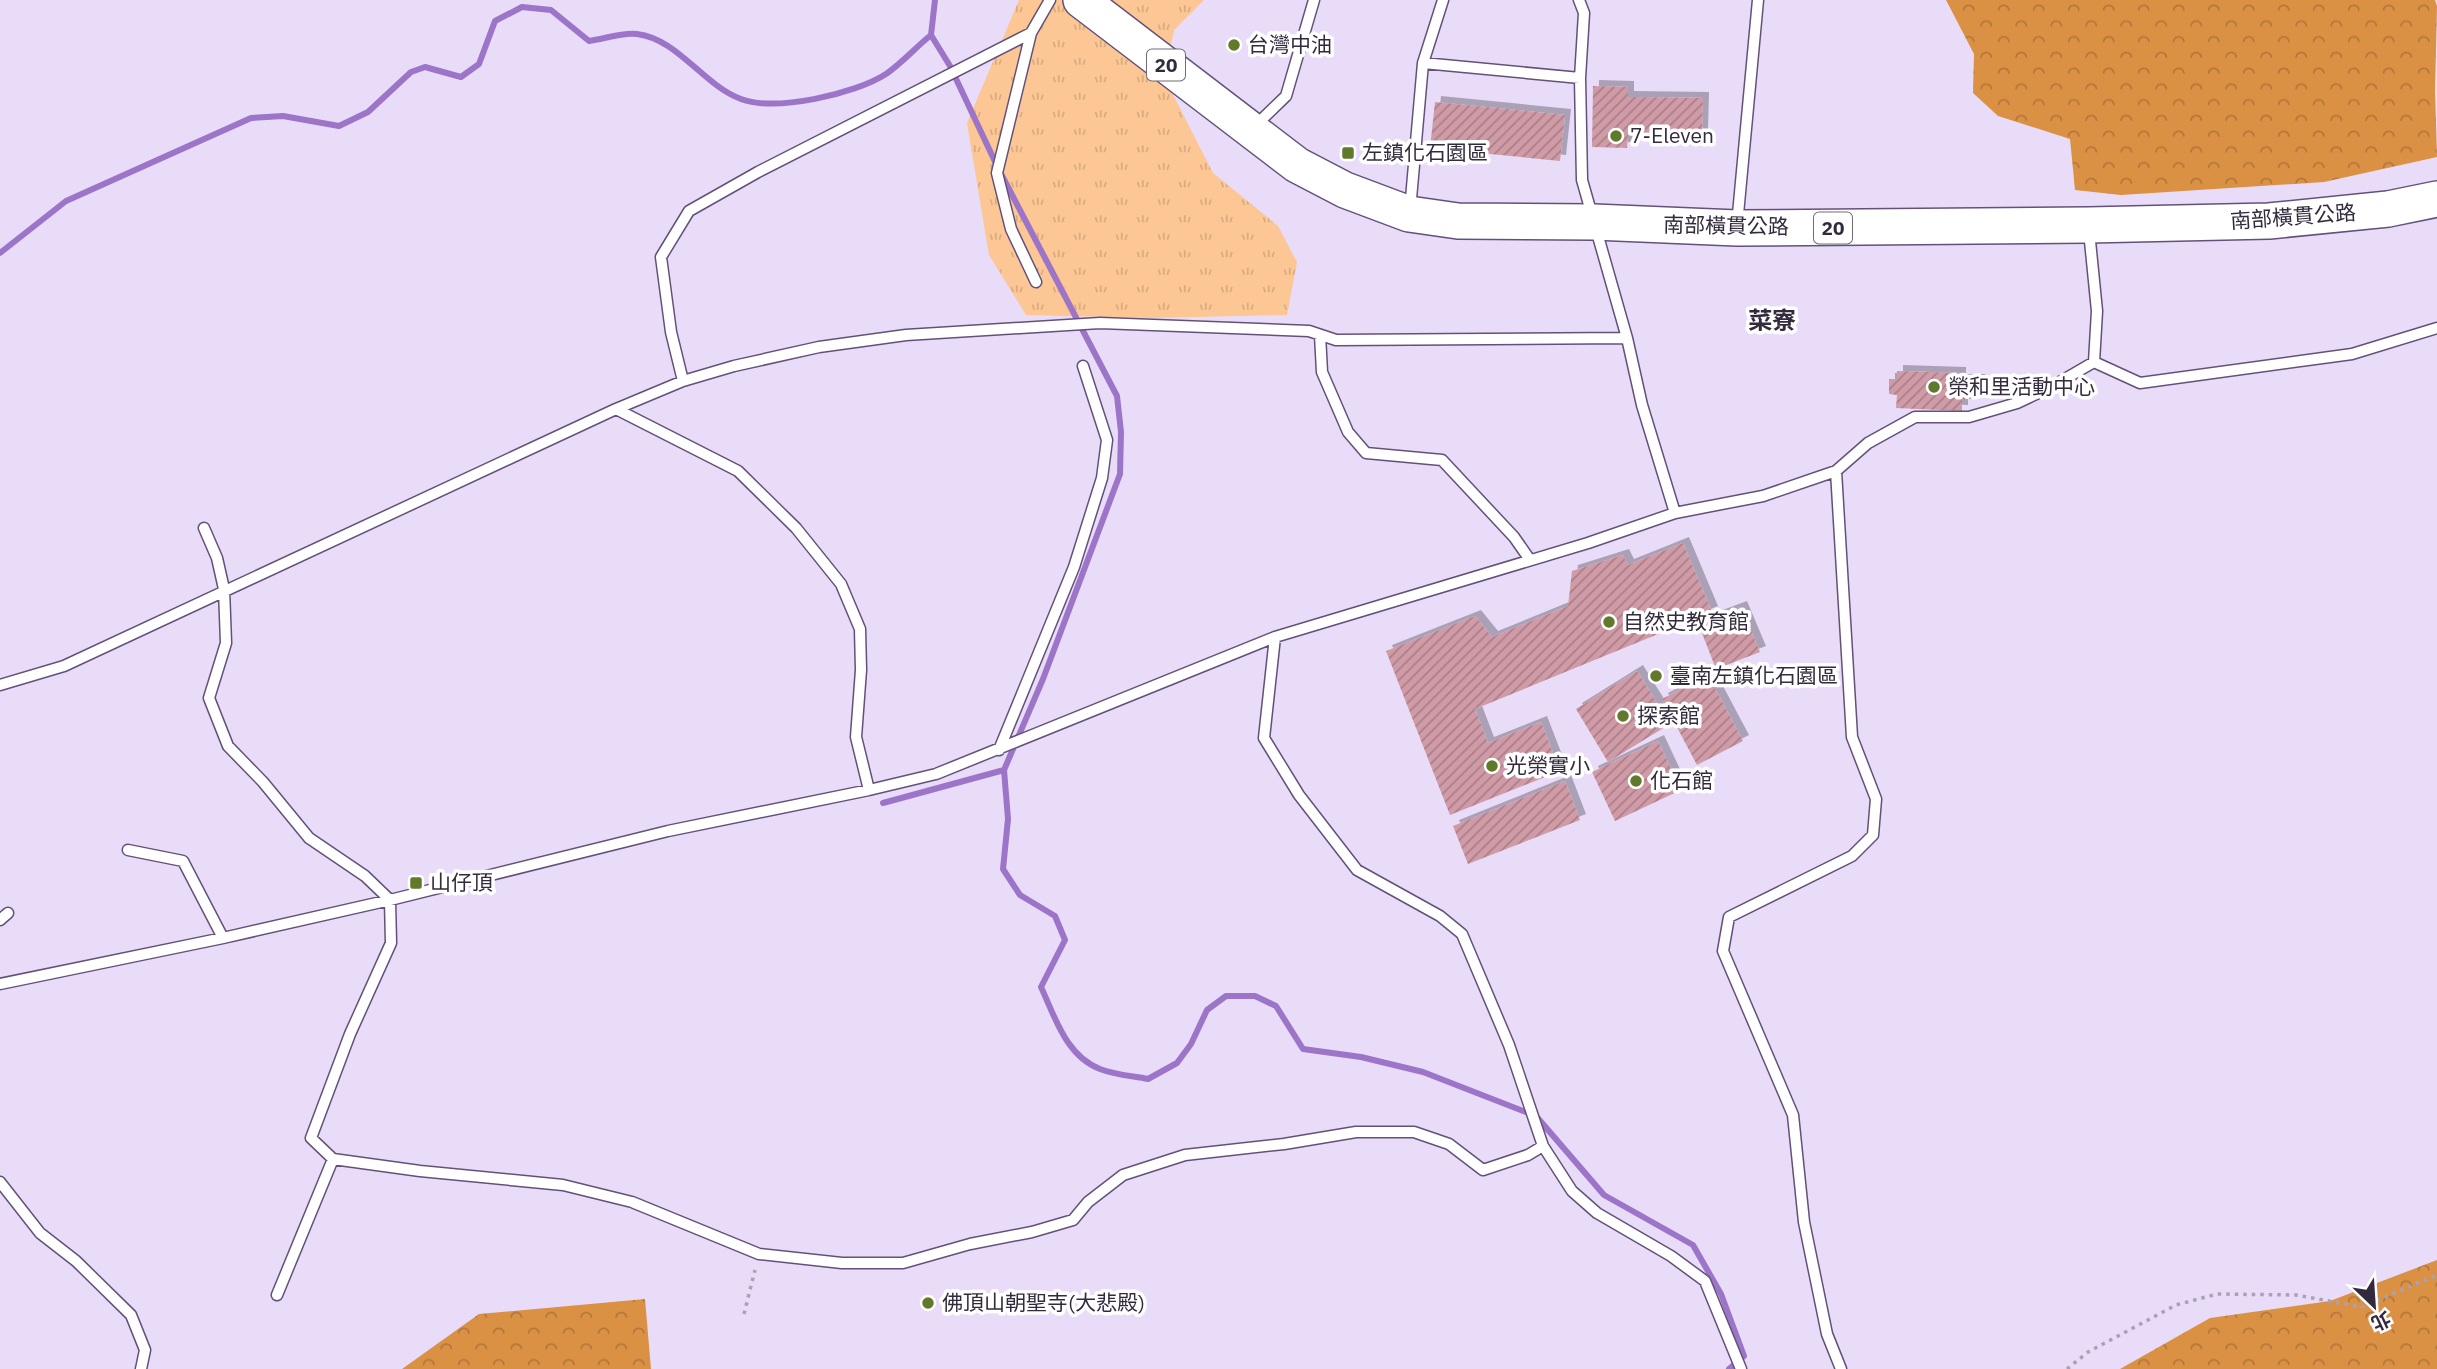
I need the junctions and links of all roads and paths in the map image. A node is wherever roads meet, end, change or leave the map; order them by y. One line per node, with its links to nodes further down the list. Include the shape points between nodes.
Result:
1 (1050, 0): 7 (lane)
2 (1081, 0): 10 (main road, 南部橫貫公路 / 20)
3 (1314, 0): 10 (lane, via 1286,96)
4 (1443, 0): 8 (lane)
5 (1579, 0): 9 (lane, via 1584,13)
6 (1758, 0): 15 (lane)
7 (1031, 33): 16 (lane, via 997,173 1011,229); 22 (lane, via 689,211 661,257)
8 (1423, 63): 9 (lane); 12 (lane)
9 (1580, 78): 13 (lane, via 1582,180)
10 (1250, 130): 12 (main road, 南部橫貫公路 / 20, via 1309,171)
11 (2437, 199): 14 (main road, 南部橫貫公路 / 20, via 2388,209 2269,221)
12 (1409, 215): 13 (main road, 南部橫貫公路 / 20, via 1458,221)
13 (1594, 222): 15 (main road, 南部橫貫公路 / 20); 19 (lane)
14 (2088, 225): 15 (main road, 南部橫貫公路 / 20); 20 (lane, via 2096,311)
15 (1737, 228)
16 (1036, 282)
17 (2437, 328): 20 (lane, via 2352,354 2140,383)
18 (1320, 335): 19 (lane, via 1336,340); 22 (lane, via 1100,323 906,335 819,347); 27 (lane, via 1322,372 1348,432 1366,453 1442,460)
19 (1627, 338): 25 (lane)
20 (2094, 362): 24 (lane, via 2017,403 1969,417 1914,417 1868,443)
21 (1083, 366): 31 (lane, via 1107,440 1101,478 1074,567)
22 (683, 382): 23 (lane)
23 (616, 409): 28 (lane); 32 (lane, via 738,471 796,528 841,584 860,629 856,737)
24 (1836, 471): 25 (lane, via 1763,496); 46 (lane, via 1852,737 1876,799 1874,835 1852,856 1729,917 1723,951 1793,1115 1804,1222 1827,1334)
25 (1675, 513): 27 (lane)
26 (204, 528): 28 (lane)
27 (1530, 560): 29 (lane)
28 (224, 589): 30 (lane, via 64,666); 34 (lane, via 226,643 209,698 228,746 309,838 365,876)
29 (1275, 637): 31 (lane); 37 (lane, via 1264,738 1299,795 1357,870 1440,916 1462,934 1509,1045)
30 (0, 685)
31 (999, 750): 32 (lane, via 936,774)
32 (869, 790): 34 (lane, via 668,831)
33 (128, 850): 35 (lane, via 183,861)
34 (390, 900): 35 (lane); 38 (lane, via 391,943 311,1138)
35 (223, 939): 36 (lane)
36 (0, 984)
37 (1543, 1146): 40 (lane, via 1483,1170 1449,1144 1414,1132 1356,1132 1185,1155 1123,1175 1073,1220 903,1263 842,1263); 45 (lane, via 1572,1191 1597,1213 1704,1281)
38 (333, 1159): 40 (lane, via 563,1185 632,1202); 42 (lane)
39 (0, 1182): 44 (lane, via 40,1233 131,1315 145,1350)
40 (759, 1254): 43 (path)
41 (2437, 1275): 47 (path, via 2362,1307 2296,1295 2217,1294 2176,1305 2088,1352)
42 (277, 1295)
43 (744, 1314)
44 (141, 1369)
45 (1741, 1369)
46 (1841, 1369)
47 (2067, 1369)

